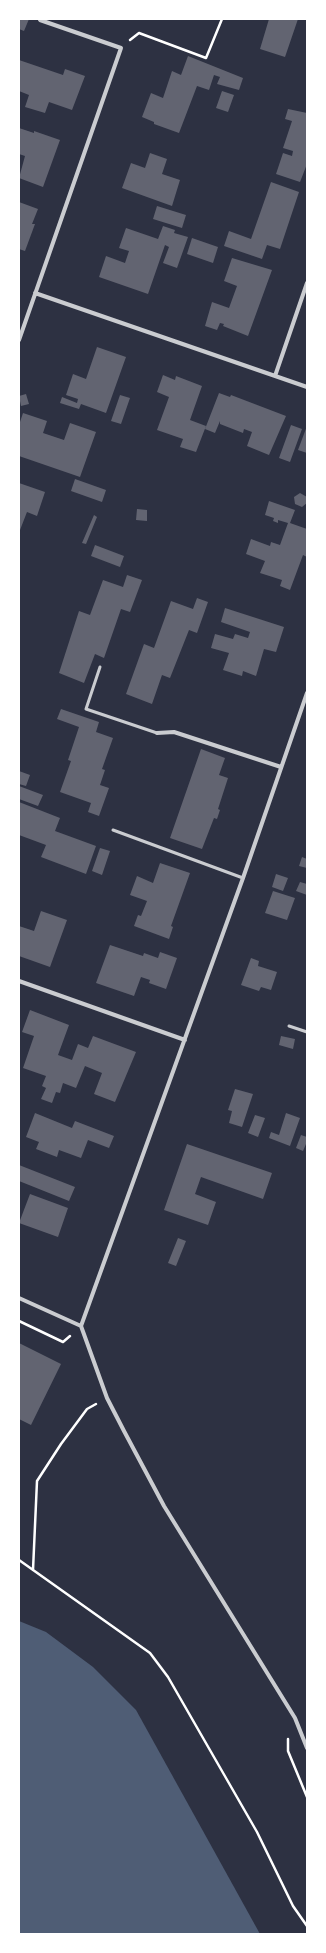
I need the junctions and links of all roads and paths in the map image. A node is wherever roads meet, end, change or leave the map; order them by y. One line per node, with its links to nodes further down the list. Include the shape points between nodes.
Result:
1 (222, 19): 3 (path, via 206,58 139,32)
2 (40, 20): 3 (street)
3 (120, 48): 5 (street)
4 (307, 284): 7 (street)
5 (35, 293): 6 (street); 7 (street)
6 (19, 340)
7 (275, 376): 8 (street)
8 (307, 387)
9 (100, 667): 11 (lane, via 86,709)
10 (307, 693): 12 (street)
11 (157, 733): 12 (street, via 174,732)
12 (281, 767): 14 (street)
13 (113, 830): 14 (lane)
14 (243, 878): 18 (street)
15 (19, 980): 18 (street)
16 (289, 1026): 17 (lane)
17 (307, 1032)
18 (185, 1040): 21 (street)
19 (19, 1298): 21 (street)
20 (19, 1321): 21 (path, via 63,1342)
21 (81, 1326): 22 (street)
22 (107, 1398): 24 (path, via 87,1409 38,1481); 25 (street, via 164,1506 295,1718)
23 (19, 1560): 24 (path)
24 (32, 1570): 26 (path, via 150,1653 168,1677 257,1832 293,1906)
25 (307, 1748)
26 (307, 1926)

